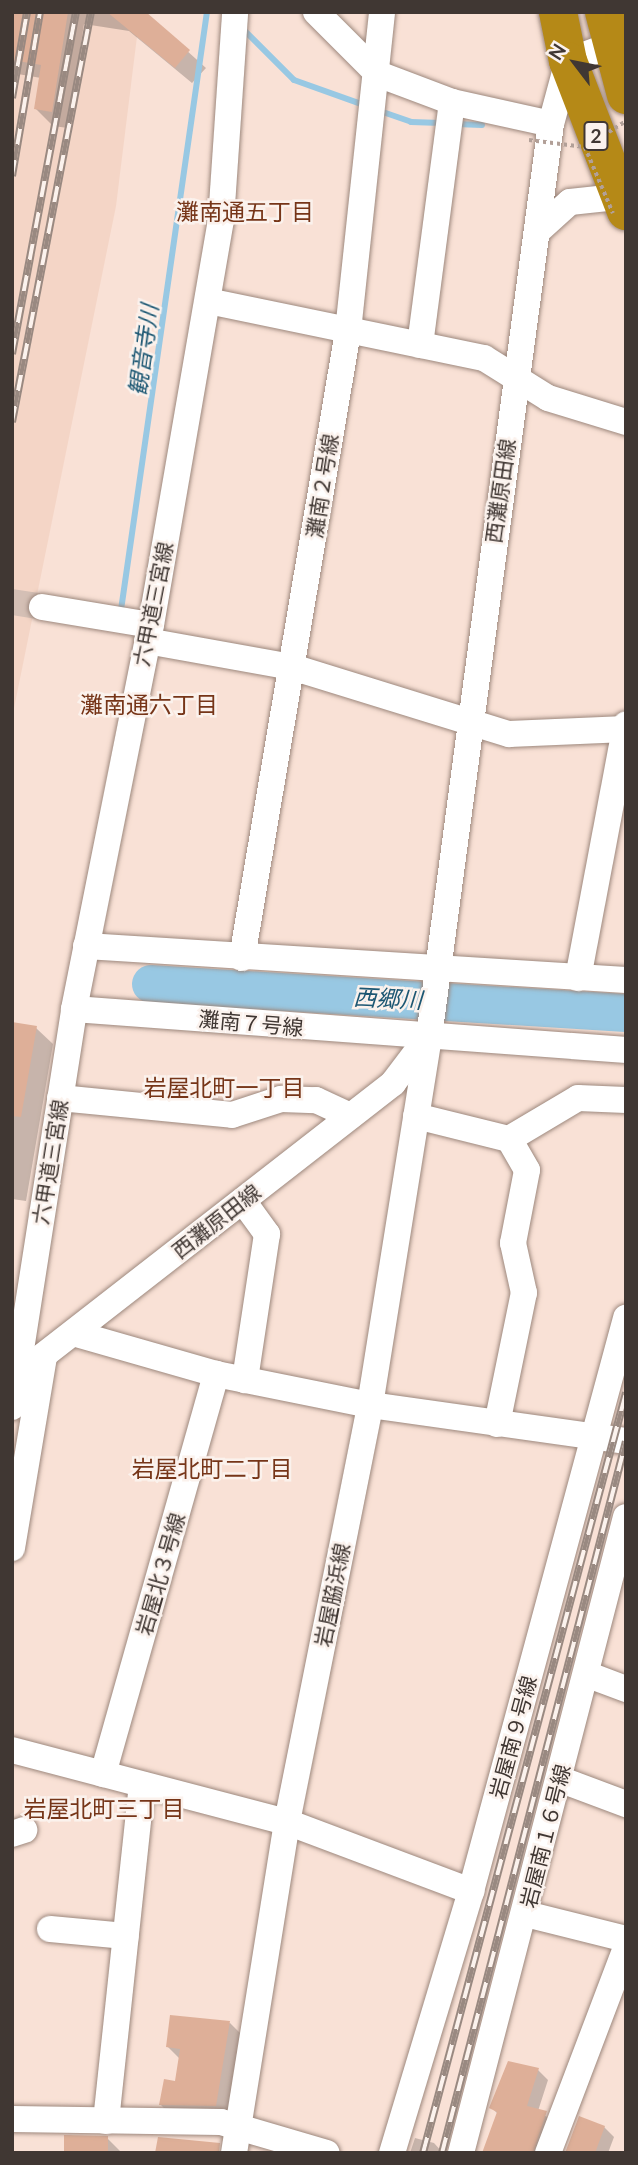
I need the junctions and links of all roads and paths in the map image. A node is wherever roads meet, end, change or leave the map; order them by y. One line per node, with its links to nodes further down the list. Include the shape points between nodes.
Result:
1 (316, 12): 7 (street)
2 (382, 12): 7 (street, 灘南２号線)
3 (558, 12): 6 (highway, 2)
4 (234, 24): 16 (street, 六甲道三宮線, via 221,220)
5 (607, 29): 6 (street); 8 (highway, 2)
6 (568, 61): 11 (street, 西灘原田線); 14 (highway, 2)
7 (377, 85): 9 (street); 17 (street, 灘南２号線)
8 (626, 95)
9 (452, 106): 11 (street); 18 (street)
10 (626, 121): 13 (path, bridge)
11 (551, 124): 15 (street, 西灘原田線)
12 (529, 139): 13 (path, bridge)
13 (585, 147): 14 (path, bridge)
14 (619, 207): 15 (street, via 570,202)
15 (541, 228): 19 (street, 西灘原田線)
16 (208, 302): 17 (street); 22 (street, 六甲道三宮線)
17 (348, 331): 18 (street); 23 (street, 灘南２号線)
18 (420, 345): 19 (street, via 484,358)
19 (515, 379): 20 (street, via 548,398); 24 (street, 西灘原田線)
20 (626, 422)
21 (42, 607): 22 (street)
22 (149, 633): 23 (street); 26 (street, 六甲道三宮線)
23 (292, 667): 24 (street); 27 (street, 灘南２号線)
24 (468, 720): 25 (street, via 509,734); 28 (street, 西灘原田線)
25 (625, 727): 29 (street)
26 (86, 946): 27 (street); 31 (street, 六甲道三宮線)
27 (242, 958): 28 (street)
28 (438, 970): 29 (street); 32 (street, 西灘原田線)
29 (578, 978): 30 (street)
30 (626, 980)
31 (74, 1009): 32 (street, 灘南７号線); 34 (street, 六甲道三宮線)
32 (429, 1037): 33 (street, 灘南７号線); 36 (street, 西灘原田線, via 393,1083); 37 (street, 岩屋脇浜線)
33 (626, 1050)
34 (60, 1098): 36 (street, via 232,1115 281,1099 316,1100); 44 (street, 六甲道三宮線)
35 (626, 1100): 38 (street, via 578,1098)
36 (351, 1116): 39 (street, 西灘原田線)
37 (416, 1116): 38 (street); 46 (street, 岩屋脇浜線)
38 (509, 1139): 48 (street, via 527,1170 513,1243 524,1293)
39 (243, 1200): 41 (street, 西灘原田線); 45 (street, via 267,1234)
40 (626, 1318): 49 (street, 岩屋南９号線)
41 (73, 1333): 42 (street, 西灘原田線); 43 (street)
42 (44, 1356): 44 (street, 西灘原田線); 52 (street)
43 (216, 1374): 45 (street); 56 (street, 岩屋北３号線)
44 (17, 1376): 47 (street)
45 (245, 1380): 46 (street)
46 (370, 1405): 48 (street); 60 (street, 岩屋脇浜線)
47 (12, 1407)
48 (497, 1424): 49 (street)
49 (594, 1438): 50 (street); 61 (street, 岩屋南９号線)
50 (626, 1441)
51 (624, 1531): 53 (street, 岩屋南１６号線)
52 (12, 1548)
53 (586, 1674): 54 (street); 57 (street, 岩屋南１６号線)
54 (626, 1689)
55 (12, 1751): 56 (street)
56 (103, 1774): 58 (street)
57 (559, 1779): 59 (street); 62 (street, 岩屋南１６号線)
58 (142, 1784): 60 (street); 64 (street)
59 (626, 1804)
60 (287, 1822): 61 (street); 69 (street, 岩屋脇浜線)
61 (471, 1891): 71 (street, 岩屋南９号線)
62 (526, 1914): 65 (street); 72 (street, 岩屋南１６号線)
63 (50, 1929): 64 (street)
64 (126, 1936): 68 (street)
65 (626, 1939)
66 (626, 1948): 73 (street)
67 (12, 2119): 68 (street)
68 (106, 2121): 69 (street)
69 (236, 2140): 70 (street)
70 (327, 2153)
71 (392, 2153)
72 (461, 2153)
73 (548, 2153)

